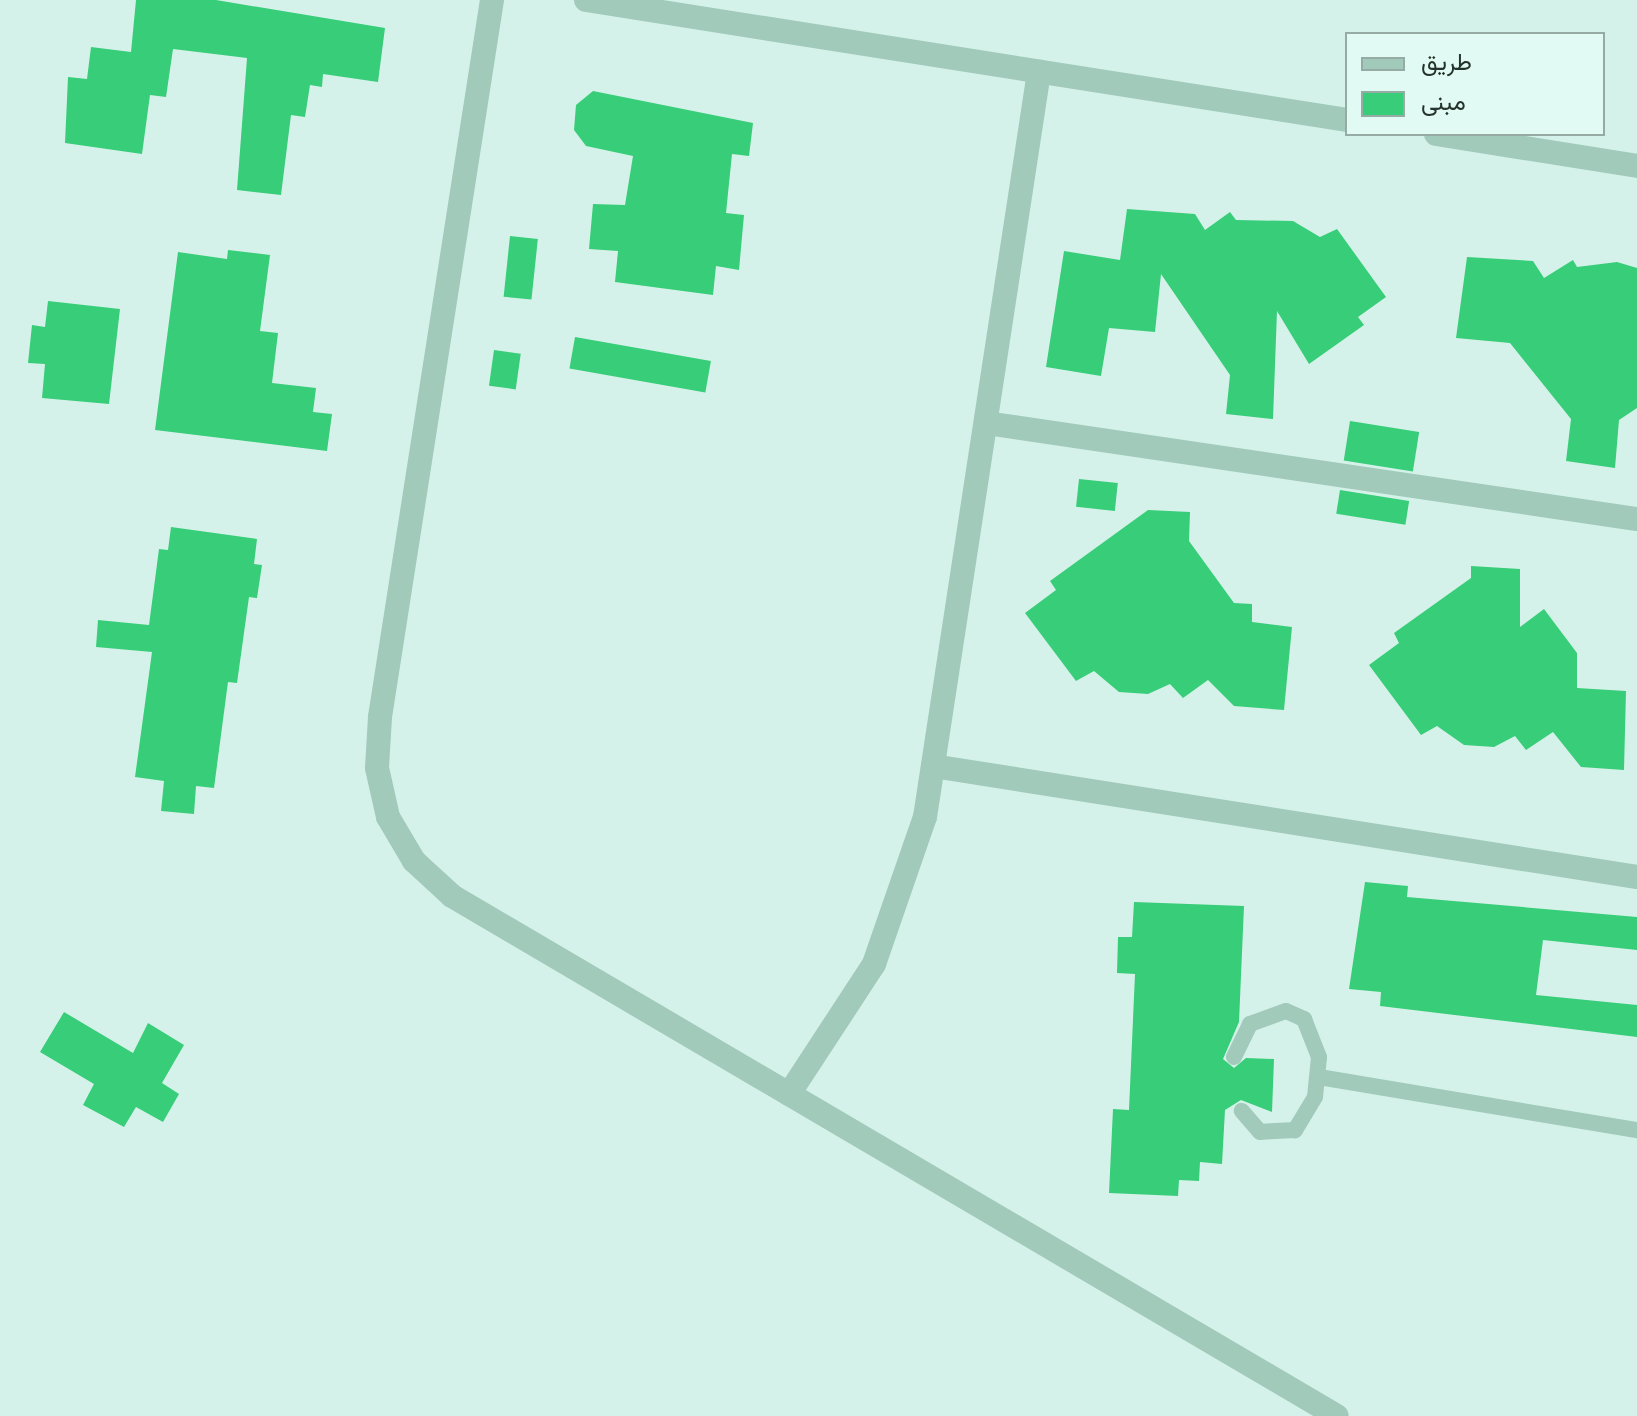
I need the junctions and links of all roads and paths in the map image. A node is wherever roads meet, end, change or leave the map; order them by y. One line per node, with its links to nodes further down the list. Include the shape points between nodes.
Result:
1 (492, 0): 13 (street, via 380,717 377,768 388,817 414,861 452,896)
2 (586, 0): 3 (street)
3 (1039, 72): 4 (street); 7 (street)
4 (1345, 120)
5 (1449, 136): 6 (street)
6 (1637, 166)
7 (986, 423): 8 (street); 9 (street)
8 (1637, 519)
9 (933, 766): 10 (street); 13 (street, via 895,917 849,1009)
10 (1637, 877)
11 (1234, 1057): 12 (lane, via 1250,1024 1286,1011 1304,1019 1315,1036)
12 (1319, 1077): 14 (lane, via 1295,1130 1260,1132); 15 (lane)
13 (789, 1094): 16 (street)
14 (1242, 1111)
15 (1637, 1130)
16 (1337, 1416)

